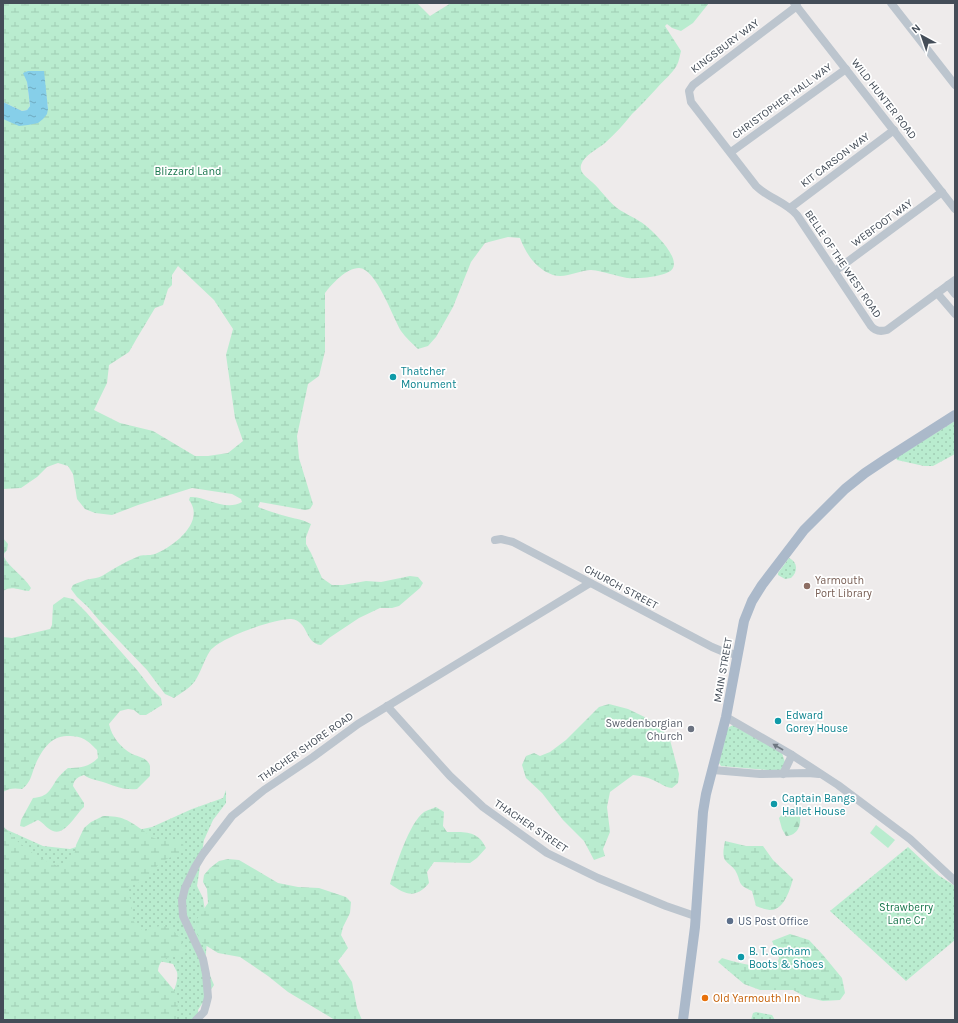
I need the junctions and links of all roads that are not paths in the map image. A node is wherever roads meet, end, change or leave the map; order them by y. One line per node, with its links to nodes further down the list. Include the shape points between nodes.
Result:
1 (891, 3): 4 (street)
2 (795, 5): 3 (street, WILD HUNTER ROAD); 5 (street, KINGSBURY WAY, via 695,84)
3 (846, 69): 6 (street, WILD HUNTER ROAD); 7 (street, CHRISTOPHER HALL WAY)
4 (955, 85)
5 (689, 92): 7 (street, BELLE OF THE WEST ROAD, via 692,104)
6 (894, 130): 8 (street, WILD HUNTER ROAD); 9 (street, KIT CARSON WAY)
7 (731, 152): 9 (street, BELLE OF THE WEST ROAD, via 758,188)
8 (942, 192): 10 (street, WILD HUNTER ROAD); 11 (street, WEBFOOT WAY)
9 (790, 208): 11 (street, BELLE OF THE WEST ROAD)
10 (955, 210)
11 (835, 271): 13 (street, BELLE OF THE WEST ROAD, via 872,328 877,331 892,327)
12 (952, 282): 13 (street); 14 (street)
13 (937, 293): 15 (street)
14 (955, 294)
15 (955, 314)
16 (955, 415): 19 (main road, MAIN STREET, via 864,473 804,530 770,573 752,601 744,621)
17 (495, 540): 18 (street, CHURCH STREET, via 513,542)
18 (590, 583): 19 (street, CHURCH STREET, via 712,647); 20 (street, THACHER SHORE ROAD)
19 (738, 655): 21 (main road, MAIN STREET)
20 (387, 706): 27 (street, THACHER STREET, via 450,776 483,807 547,853 603,881); 28 (street, THACHER SHORE ROAD, via 241,807 216,836 195,867 185,888 182,905 185,921 205,968 208,997)
21 (726, 717): 22 (street, one-way to 21); 23 (main road, MAIN STREET)
22 (792, 755): 24 (street); 25 (street)
23 (713, 770): 24 (street); 27 (main road, MAIN STREET, via 703,812)
24 (783, 774): 25 (street)
25 (823, 775): 26 (street, via 910,838)
26 (955, 881)
27 (695, 916): 29 (main road, MAIN STREET)
28 (201, 1019)
29 (684, 1020)

